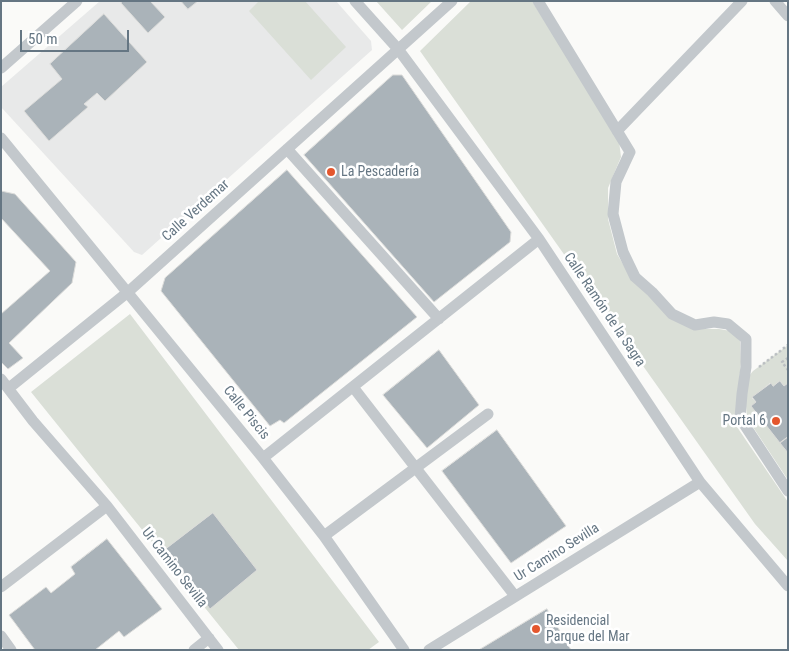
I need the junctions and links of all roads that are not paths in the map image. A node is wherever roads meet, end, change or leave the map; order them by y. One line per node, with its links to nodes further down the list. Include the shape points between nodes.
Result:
1 (77, 1): 9 (street)
2 (355, 1): 8 (street, Calle Ramón de la Sagra)
3 (452, 1): 8 (street, Calle Verdemar)
4 (538, 1): 10 (street)
5 (742, 1): 10 (street)
6 (775, 1): 7 (street)
7 (788, 16)
8 (398, 50): 12 (street, Calle Verdemar); 13 (street, Calle Ramón de la Sagra)
9 (1, 68)
10 (617, 131): 22 (street, via 630,152 616,182 613,214 622,252 635,277 672,314 695,325 728,324 746,340 740,418)
11 (1, 138): 14 (street, Calle Piscis)
12 (287, 150): 14 (street, Calle Verdemar); 15 (street)
13 (539, 239): 15 (street, Calle Piscis); 21 (street, Calle Ramón de la Sagra)
14 (128, 292): 16 (street, Calle Verdemar); 19 (street, Calle Piscis)
15 (439, 319): 17 (street, Calle Piscis)
16 (4, 384): 23 (street, Ur Camino Sevilla)
17 (353, 387): 19 (street, Calle Piscis); 20 (street)
18 (488, 414): 20 (street)
19 (263, 458): 24 (street)
20 (416, 468): 24 (street); 27 (street)
21 (700, 482): 25 (street, Calle Ramón de la Sagra); 27 (street, Ur Camino Sevilla)
22 (788, 491)
23 (107, 506): 26 (street); 29 (street, Ur Camino Sevilla)
24 (324, 536): 33 (street)
25 (788, 586)
26 (1, 587)
27 (515, 596): 34 (street, Ur Camino Sevilla)
28 (1, 636): 30 (street)
29 (209, 638): 31 (street); 32 (street, Ur Camino Sevilla)
30 (11, 650)
31 (194, 650)
32 (218, 650)
33 (404, 650)
34 (429, 650)

